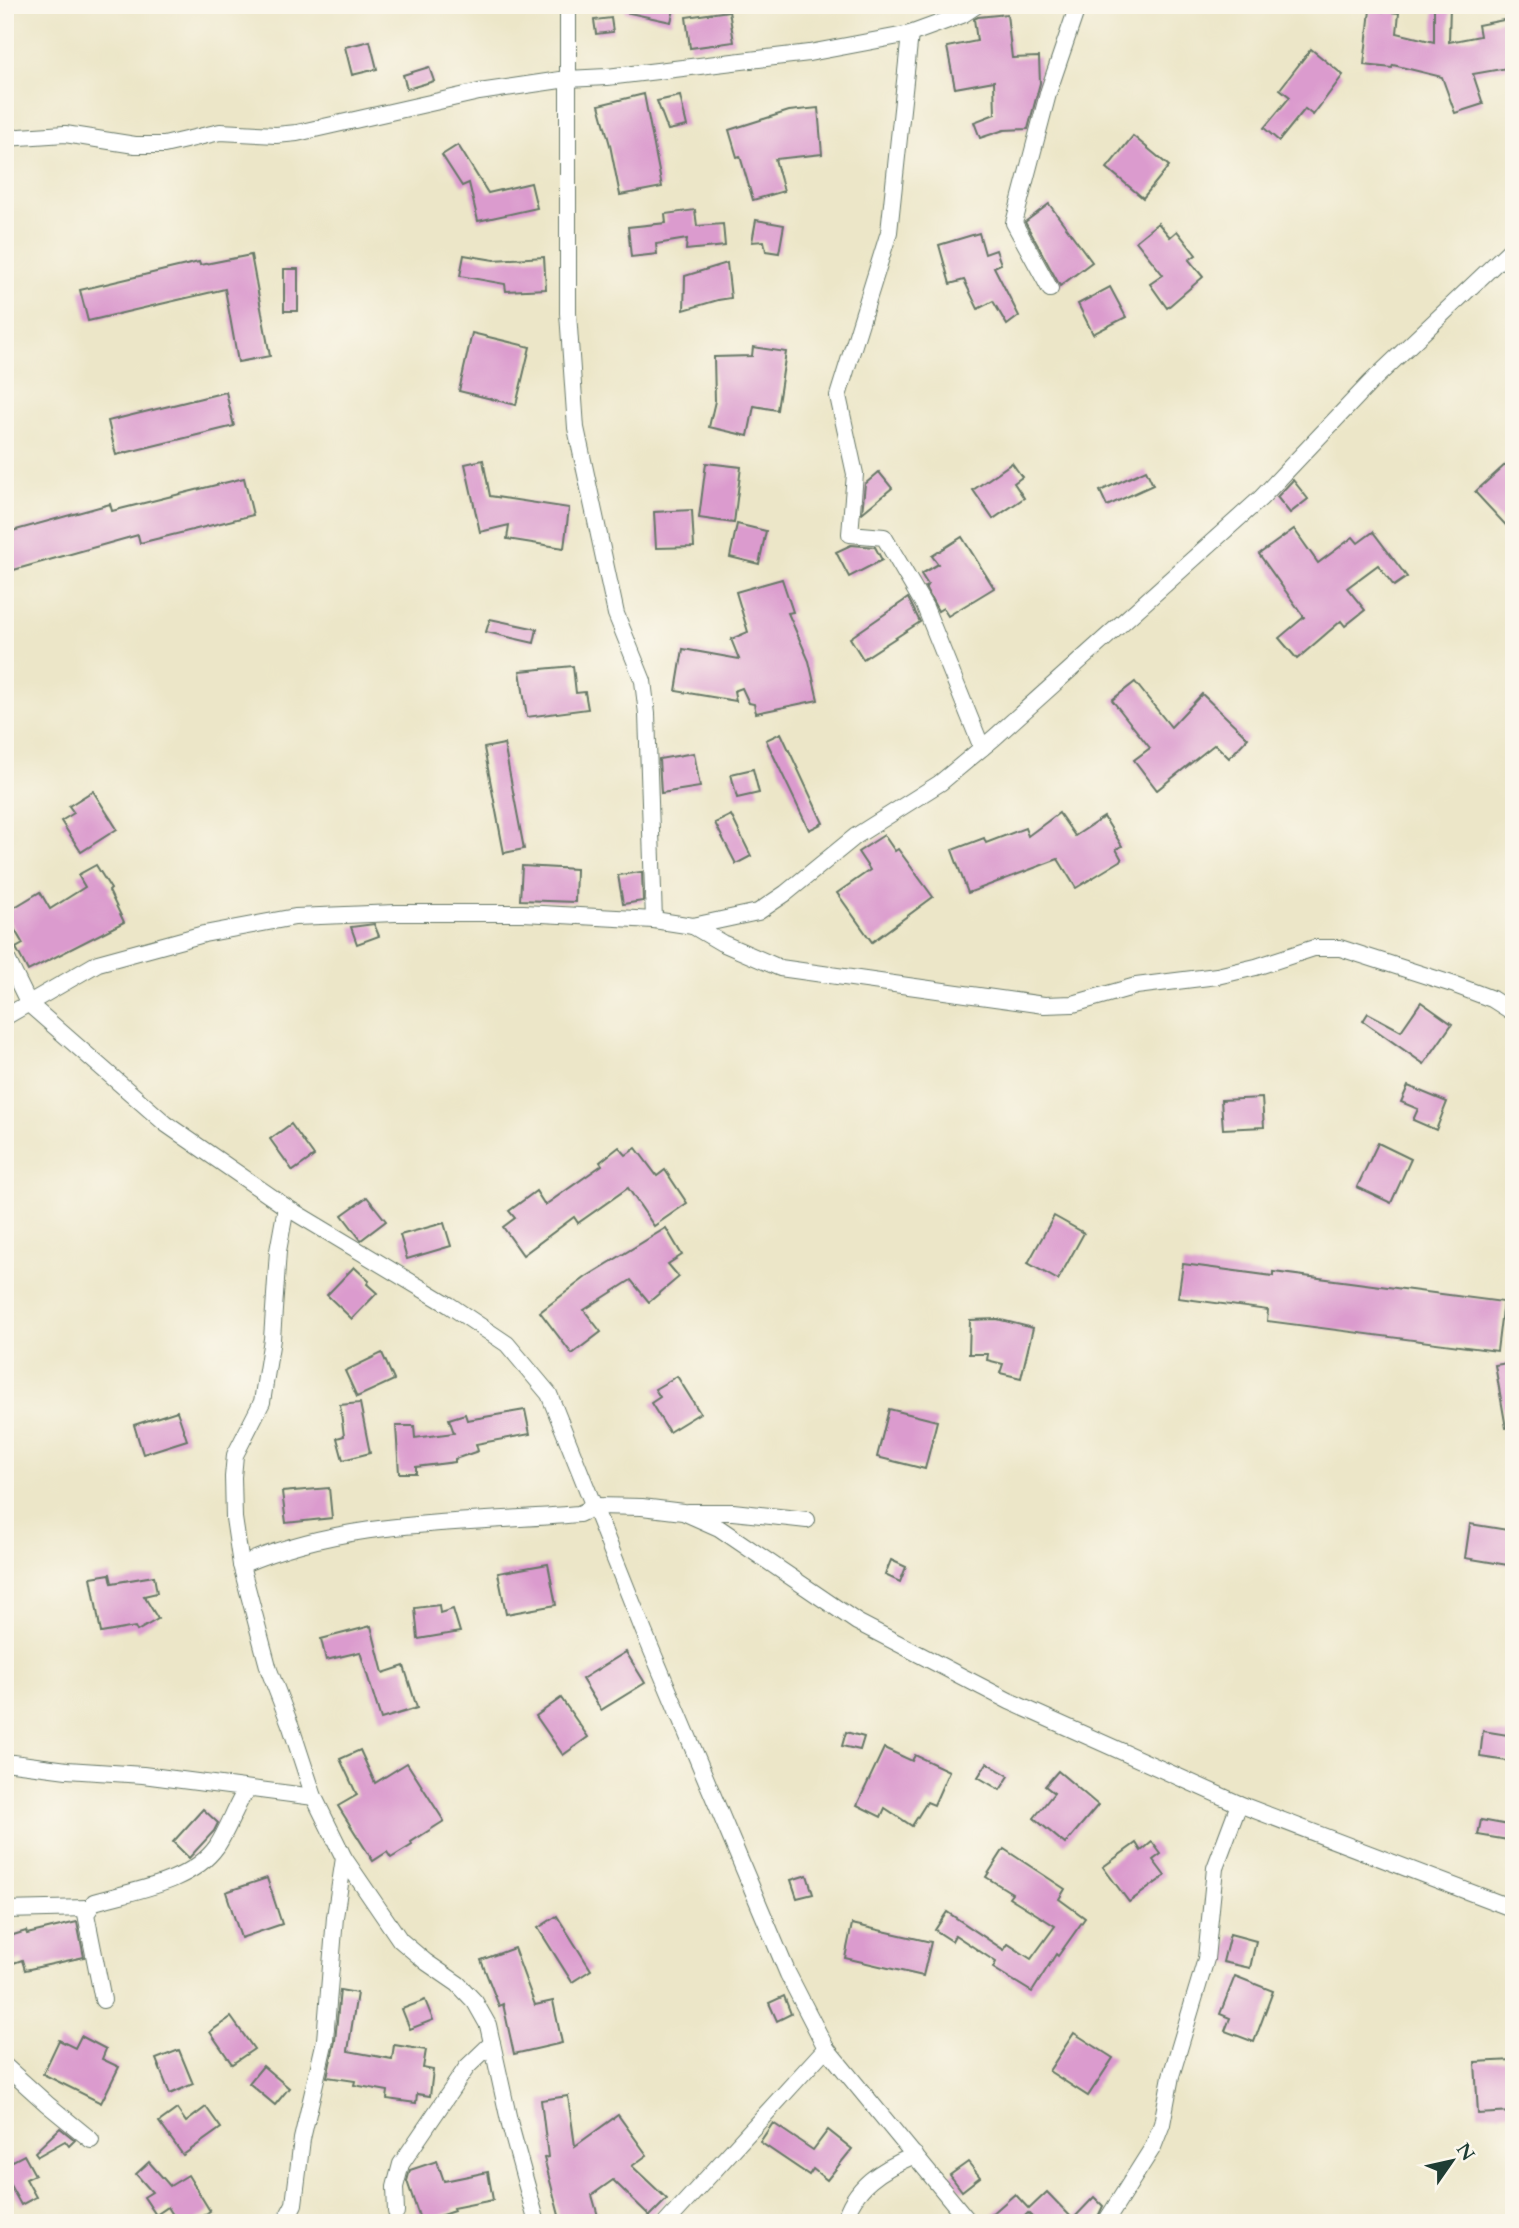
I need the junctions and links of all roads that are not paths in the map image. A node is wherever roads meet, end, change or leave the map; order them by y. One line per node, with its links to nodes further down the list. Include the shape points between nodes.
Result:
1 (568, 5): 5 (street)
2 (977, 5): 4 (street)
3 (1079, 5): 8 (street, via 1049,90 1014,223)
4 (910, 34): 5 (street, via 809,53); 9 (street, via 889,232 838,396 855,474 850,534 884,537 925,607)
5 (567, 79): 6 (street, via 479,92 276,135 219,132 164,145 65,134); 10 (street, via 568,313 576,428 616,614 643,681)
6 (5, 138)
7 (1514, 246): 9 (street, via 1371,382 1261,498)
8 (1050, 289)
9 (982, 748): 11 (street, via 758,912)
10 (654, 920): 11 (street); 13 (street, via 523,913 295,917 204,934 98,963)
11 (693, 926): 14 (street, via 780,968 1044,1004 1073,1004 1136,986 1256,967 1314,948 1340,948 1455,985)
12 (5, 955): 13 (street)
13 (29, 1004): 15 (street); 16 (street, via 166,1124)
14 (1514, 1013)
15 (5, 1017)
16 (286, 1207): 17 (street, via 508,1344 549,1394); 20 (street, via 262,1402 235,1455 234,1518)
17 (596, 1506): 18 (street); 20 (street, via 579,1514 421,1523 335,1534); 31 (street, via 788,1974)
18 (683, 1512): 19 (street, via 733,1511); 24 (street, via 719,1528 857,1622 1009,1701)
19 (807, 1520)
20 (241, 1565): 23 (street, via 269,1670)
21 (5, 1762): 22 (street)
22 (248, 1790): 23 (street); 26 (street, via 215,1848 197,1866)
23 (314, 1797): 25 (street)
24 (1238, 1804): 27 (street); 41 (street, via 1215,1868 1206,1959 1171,2076 1162,2124 1153,2147)
25 (344, 1858): 30 (street, via 400,1940 475,2002); 36 (street, via 324,2040 302,2139 294,2204)
26 (88, 1908): 28 (street); 29 (street)
27 (1514, 1909)
28 (5, 1910)
29 (103, 2000)
30 (492, 2043): 35 (street, via 467,2067 401,2164 395,2187); 37 (street)
31 (826, 2048): 34 (street); 38 (street)
32 (5, 2066): 33 (street)
33 (92, 2140)
34 (915, 2155): 39 (street, via 885,2168 860,2188); 40 (street)
35 (396, 2212)
36 (284, 2223)
37 (537, 2223)
38 (666, 2223)
39 (845, 2223)
40 (970, 2223)
41 (1105, 2223)

